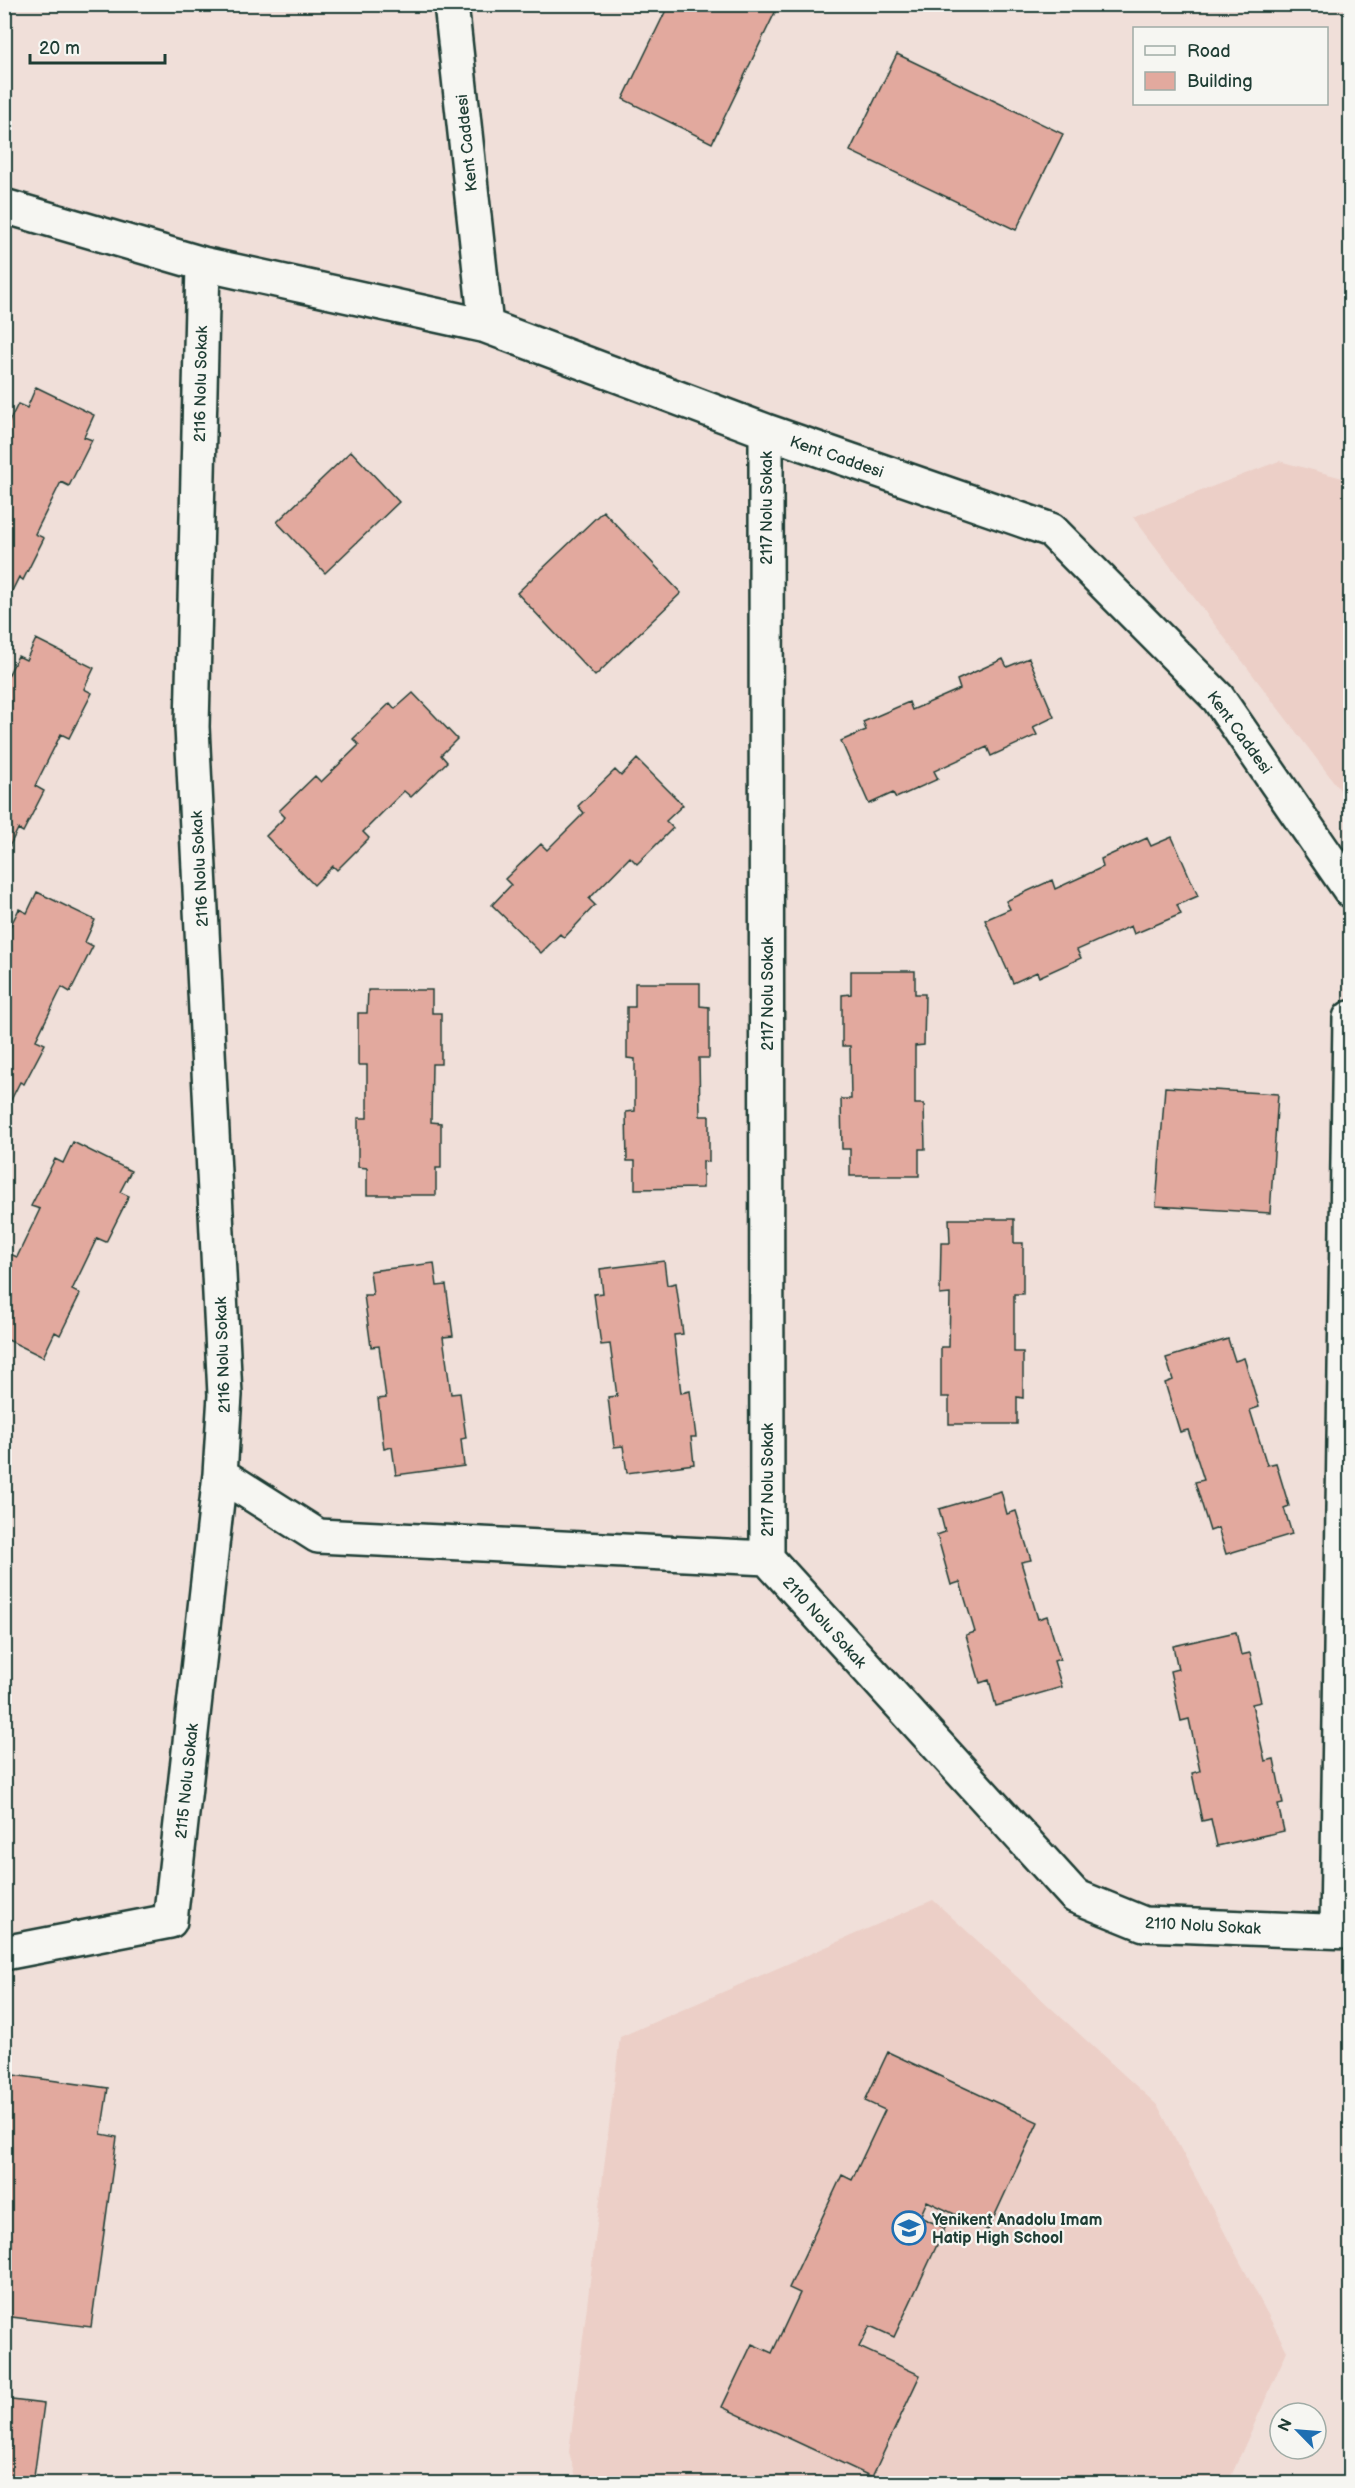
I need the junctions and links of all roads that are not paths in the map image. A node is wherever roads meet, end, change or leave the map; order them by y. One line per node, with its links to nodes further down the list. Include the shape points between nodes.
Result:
1 (451, 4): 4 (street, Kent Caddesi)
2 (4, 206): 3 (street)
3 (203, 264): 4 (street); 8 (street, 2116 Nolu Sokak, via 192,727 225,1395)
4 (486, 326): 5 (street, Kent Caddesi)
5 (766, 431): 6 (street, Kent Caddesi, via 1051,530 1218,698); 9 (street, 2117 Nolu Sokak)
6 (1350, 890)
7 (1350, 1018): 10 (street)
8 (220, 1474): 9 (street, via 318,1536); 11 (street, 2115 Nolu Sokak, via 170,1921)
9 (767, 1558): 10 (street, 2110 Nolu Sokak, via 1076,1896 1144,1924)
10 (1343, 1931)
11 (4, 1953)

